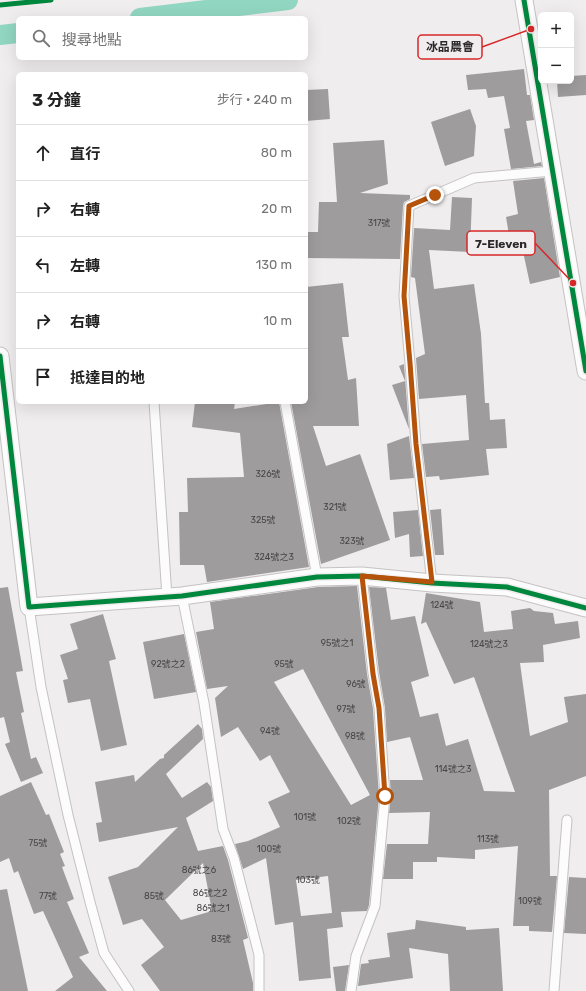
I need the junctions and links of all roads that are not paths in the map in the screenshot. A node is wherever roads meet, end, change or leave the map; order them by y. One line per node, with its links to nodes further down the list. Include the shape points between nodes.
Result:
1 (524, 0): 2 (street)
2 (552, 171): 4 (street); 9 (lane, via 474,178 409,206 404,296 416,444)
3 (0, 356): 11 (street)
4 (586, 371)
5 (154, 404): 10 (lane)
6 (285, 404): 8 (lane)
7 (362, 576): 8 (street); 9 (street); 16 (lane, via 379,708 385,796 375,906 356,956)
8 (317, 577): 10 (street)
9 (432, 582): 12 (street, via 507,587)
10 (175, 596): 11 (street); 15 (lane, via 204,703 223,829 234,858 259,955)
11 (28, 607): 14 (lane, via 41,687 66,808 88,895 104,953)
12 (586, 608)
13 (567, 820): 17 (lane)
14 (129, 991)
15 (259, 991)
16 (350, 991)
17 (554, 991)

